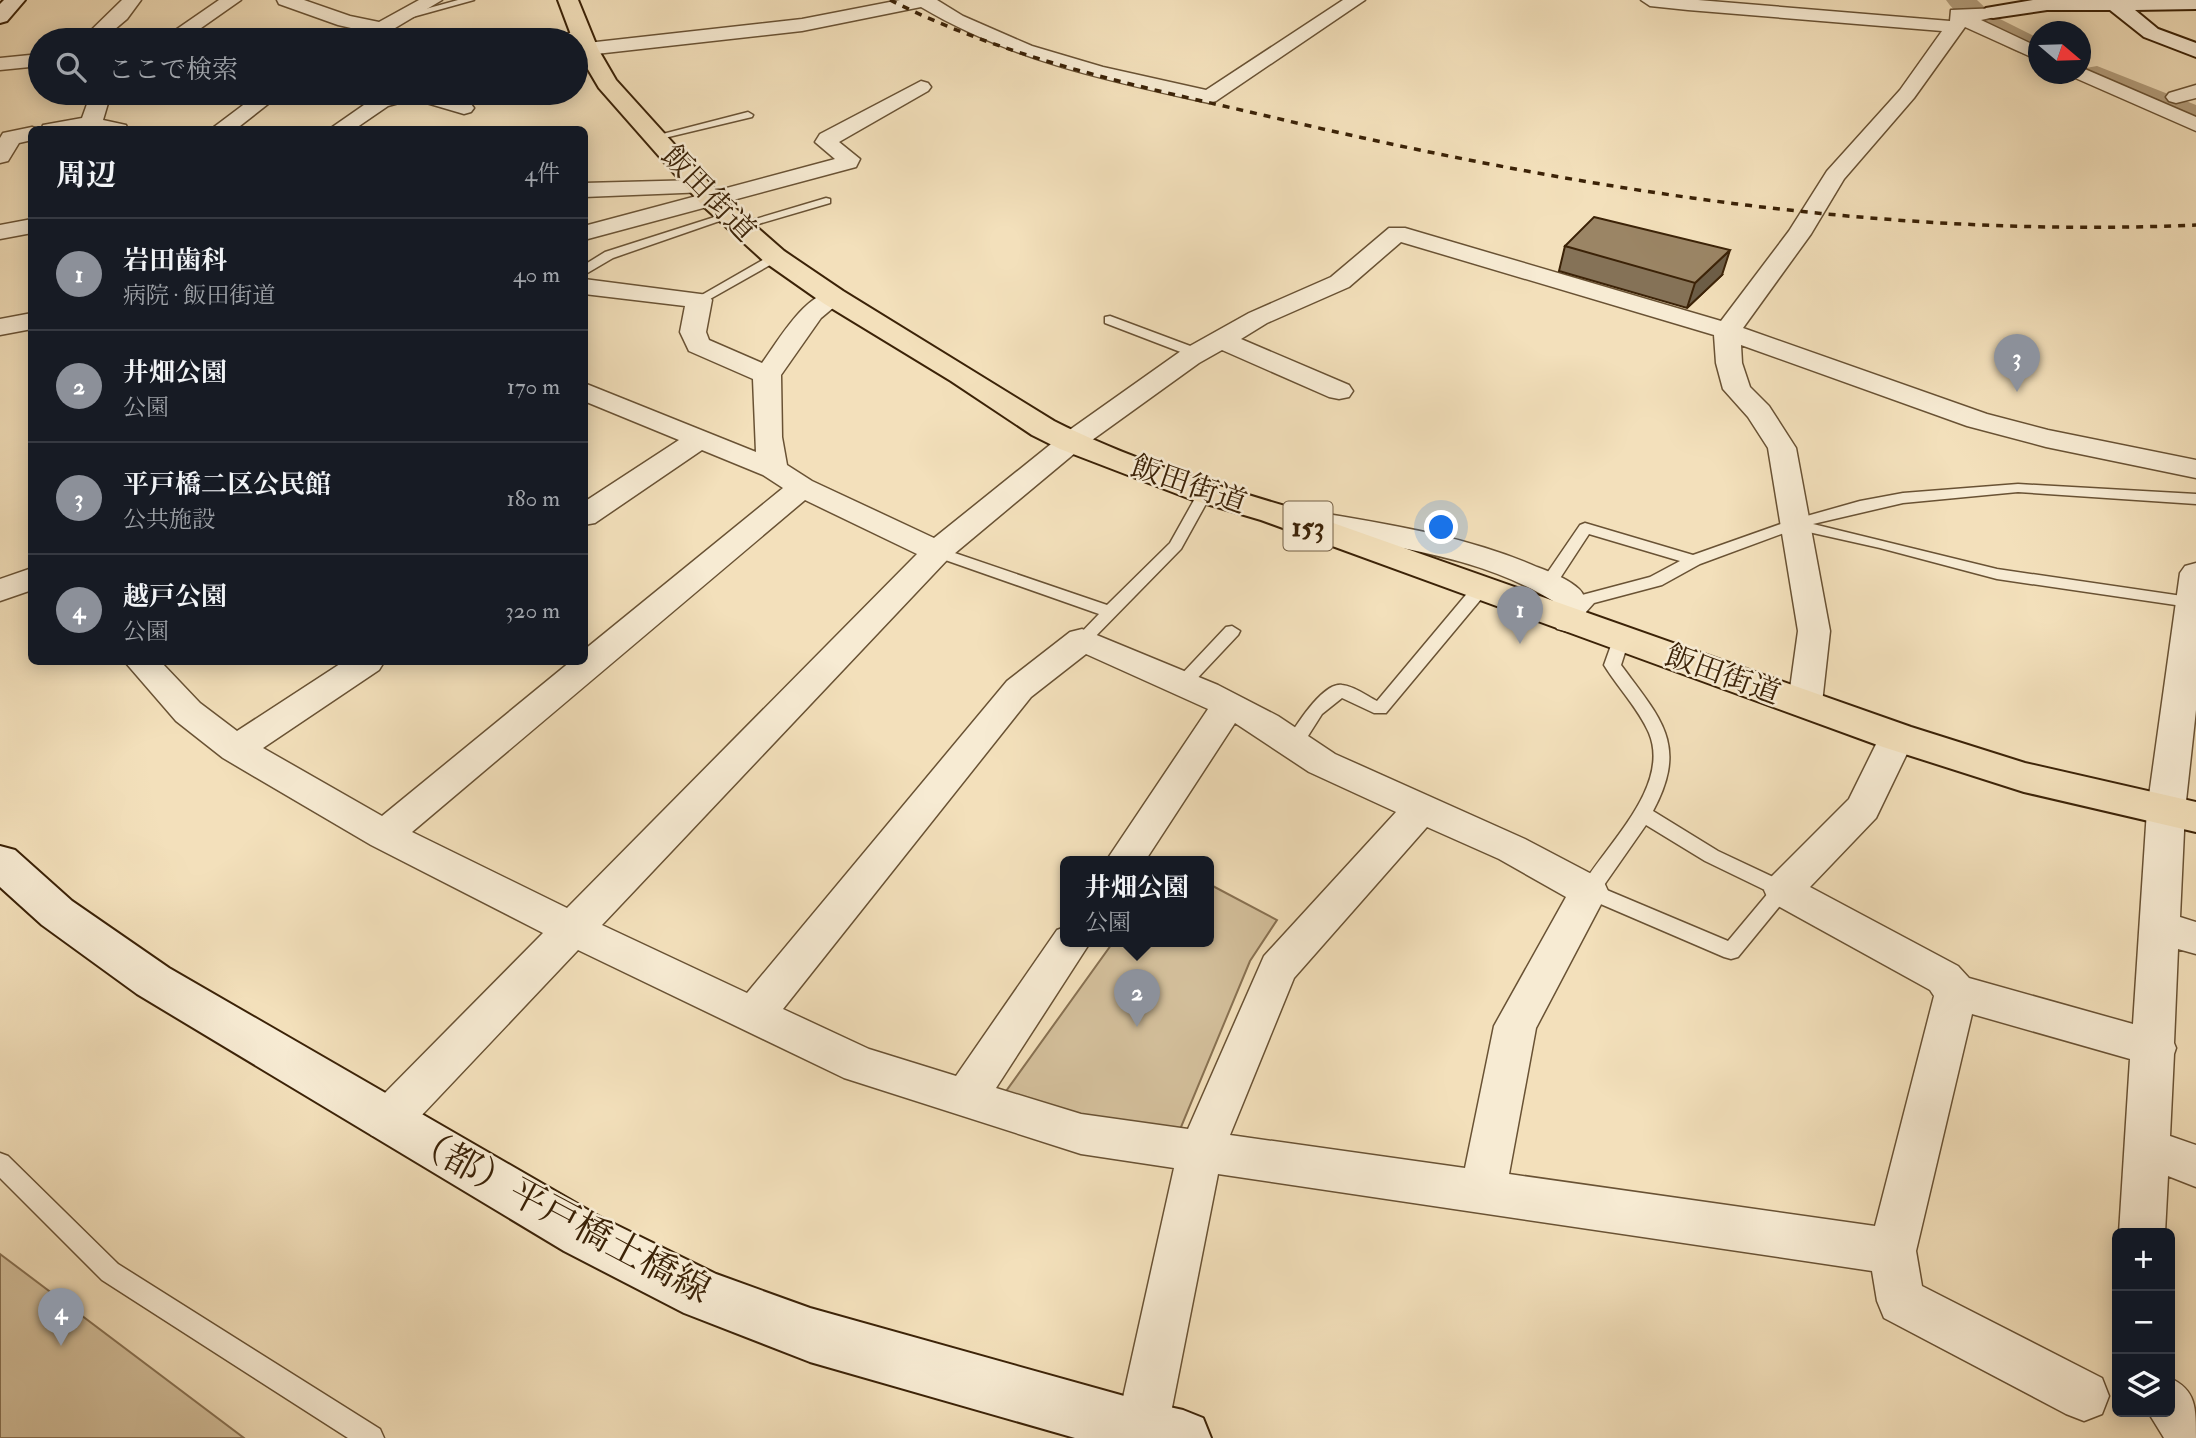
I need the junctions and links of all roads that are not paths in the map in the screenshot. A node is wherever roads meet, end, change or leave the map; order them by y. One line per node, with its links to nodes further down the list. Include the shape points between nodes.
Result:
1 (15, 0): 17 (street)
2 (132, 0): 19 (street)
3 (232, 0): 20 (street)
4 (286, 0): 21 (street)
5 (433, 0): 16 (street)
6 (469, 0): 16 (lane)
7 (568, 0): 23 (highway, 飯田街道 / 153)
8 (1356, 0): 11 (street, via 1209,97 1114,76 1029,50 971,29)
9 (1650, 0): 13 (street)
10 (1947, 0): 18 (street)
11 (926, 1): 25 (street, via 799,19)
12 (2112, 1): 14 (street); 15 (street); 27 (street, via 2151,33)
13 (1678, 2): 18 (street, via 1699,7)
14 (2196, 3)
15 (1988, 6): 18 (street); 24 (street)
16 (409, 15): 22 (street)
17 (0, 17)
18 (1961, 21): 26 (street); 65 (street, via 1907,94 1835,176 1799,234)
19 (105, 28)
20 (189, 28)
21 (378, 28)
22 (385, 28)
23 (571, 28)
24 (2028, 35)
25 (588, 39)
26 (2028, 49)
27 (2196, 51)
28 (588, 60): 49 (highway, 飯田街道 / 153)
29 (28, 61): 31 (street)
30 (2091, 61): 34 (street)
31 (0, 64)
32 (2091, 78): 43 (street)
33 (921, 87): 53 (street, via 828,139 848,162)
34 (2186, 94): 39 (street)
35 (97, 105): 42 (street)
36 (255, 105): 46 (street)
37 (376, 105): 47 (street)
38 (457, 105): 40 (street)
39 (2196, 105)
40 (464, 107)
41 (747, 115): 49 (lane)
42 (89, 123): 44 (street); 45 (street)
43 (2196, 125)
44 (73, 126)
45 (101, 126)
46 (226, 126)
47 (344, 126)
48 (28, 134): 50 (street, via 11,138)
49 (656, 137): 53 (highway, 飯田街道 / 153)
50 (0, 156)
51 (588, 191): 53 (street)
52 (826, 201): 53 (lane)
53 (719, 207): 56 (street); 57 (highway, 飯田街道 / 153); 58 (lane)
54 (28, 227): 55 (street)
55 (0, 232)
56 (588, 232)
57 (775, 257): 60 (highway, 飯田街道 / 153); 61 (lane)
58 (588, 268)
59 (588, 286): 61 (street)
60 (833, 297): 68 (street, via 812,313); 72 (highway, 飯田街道 / 153)
61 (699, 300): 68 (street, via 693,332 698,345)
62 (1110, 320): 67 (lane)
63 (28, 322): 64 (street)
64 (0, 327)
65 (1727, 331): 66 (street, via 1397,233 1340,282); 74 (street, via 1977,420); 80 (street, via 1737,389 1759,412 1782,448)
66 (1219, 339): 67 (street); 69 (street)
67 (1196, 353): 72 (street)
68 (767, 375): 73 (street)
69 (1339, 391)
70 (591, 399): 71 (street)
71 (700, 439): 73 (street); 78 (street)
72 (1071, 442): 76 (highway, 飯田街道 / 153); 81 (street)
73 (773, 469): 75 (street)
74 (2196, 469)
75 (802, 487): 81 (street); 104 (street)
76 (1205, 493): 79 (highway, 飯田街道 / 153); 88 (lane, via 1176,546)
77 (2196, 499): 80 (lane, via 2018,488 1903,498)
78 (588, 513)
79 (1273, 513): 84 (street, via 1472,556); 85 (highway, 飯田街道 / 153)
80 (1794, 524): 82 (lane); 87 (lane, via 1997,574); 96 (street, via 1814,631)
81 (937, 552): 88 (lane); 109 (street)
82 (1694, 561): 84 (lane, via 1585,528); 89 (lane, via 1656,581 1588,599)
83 (28, 580): 86 (street)
84 (1549, 582): 89 (street, via 1569,597)
85 (1481, 588): 89 (highway, 飯田街道 / 153); 99 (lane, via 1380,709 1340,690 1316,710)
86 (0, 591)
87 (2195, 593): 103 (street)
88 (1110, 612): 92 (lane)
89 (1569, 621): 91 (highway, 飯田街道 / 153)
90 (1232, 631): 95 (lane)
91 (1622, 637): 96 (highway, 飯田街道 / 153); 102 (lane, via 1612,665 1661,741 1656,788)
92 (1082, 640): 95 (street); 113 (street, via 1019,690)
93 (145, 665): 100 (street, via 188,712)
94 (362, 665): 100 (street)
95 (1184, 682): 97 (street)
96 (1805, 703): 98 (highway, 飯田街道 / 153)
97 (1229, 705): 99 (street); 105 (street)
98 (1897, 737): 103 (highway, 飯田街道 / 153, via 2024,777); 107 (street, via 1863,808)
99 (1295, 742): 101 (street, via 1322,762)
100 (236, 749): 104 (street)
101 (1421, 809): 108 (street, via 1512,849); 118 (street, via 1278,968)
102 (1644, 814): 107 (lane, via 1679,840); 108 (lane)
103 (2181, 814): 110 (street)
104 (384, 835): 109 (street)
105 (1128, 856)
106 (0, 862): 116 (street, （都）平戸橋土橋線, via 57,913 153,981)
107 (1783, 890): 108 (lane, via 1731,951); 112 (street, via 1944,978)
108 (1589, 891): 121 (street, via 1515,1026)
109 (572, 929): 113 (street); 116 (street)
110 (2178, 933): 114 (street)
111 (1067, 947): 115 (street)
112 (1956, 992): 114 (street); 123 (street)
113 (754, 1015): 115 (street, via 859,1065)
114 (2155, 1048): 117 (street)
115 (965, 1099): 118 (street, via 1081,1134)
116 (387, 1121): 126 (street, （都）平戸橋土橋線, via 582,1234 703,1295 810,1335)
117 (2148, 1148): 120 (street); 122 (street)
118 (1200, 1152): 121 (street); 126 (street)
119 (0, 1163): 127 (lane, via 110,1272)
120 (2196, 1166)
121 (1483, 1193): 123 (street)
122 (2143, 1228)
123 (1892, 1251): 124 (street, via 1902,1301)
124 (2084, 1396)
125 (2175, 1410): 128 (street)
126 (1155, 1435)
127 (371, 1438)
128 (2194, 1438)

